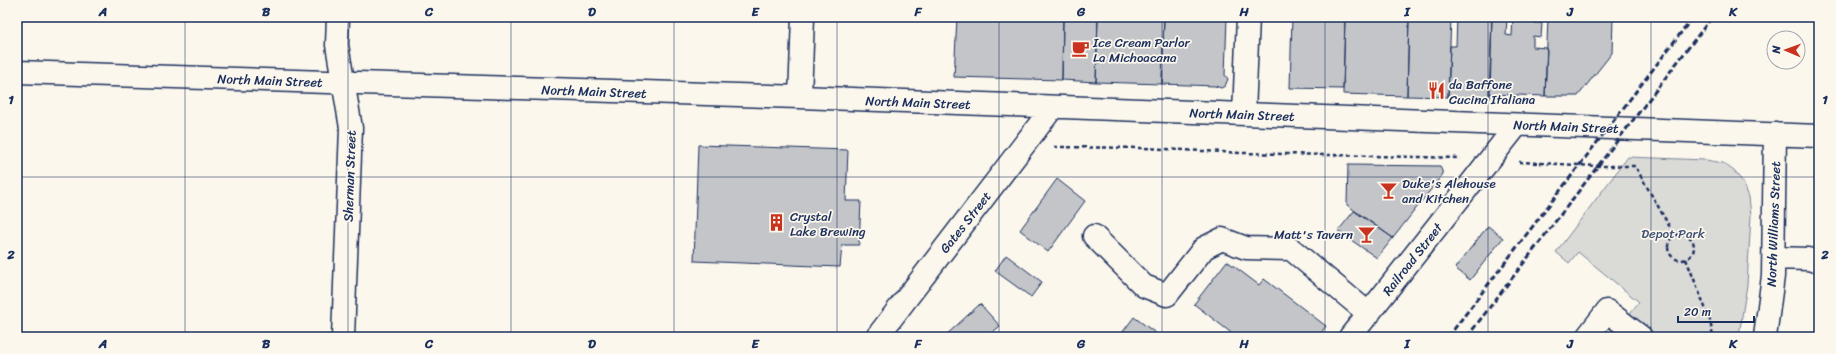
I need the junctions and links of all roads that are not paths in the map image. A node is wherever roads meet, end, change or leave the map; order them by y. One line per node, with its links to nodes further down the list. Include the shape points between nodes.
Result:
1 (338, 17): 5 (street, Sherman Street, via 337,45)
2 (803, 17): 6 (street)
3 (1248, 17): 8 (street)
4 (17, 72): 5 (street, North Main Street)
5 (344, 82): 6 (street, North Main Street); 16 (street, Sherman Street, via 351,128)
6 (800, 97): 7 (street, North Main Street)
7 (1053, 107): 8 (street, North Main Street); 17 (street, Gates Street)
8 (1244, 114): 9 (street, North Main Street)
9 (1517, 125): 10 (street, North Main Street); 15 (street, Railroad Street)
10 (1775, 134): 11 (street, North Main Street); 13 (street, North Williams Street)
11 (1819, 136)
12 (1094, 236): 15 (street, via 1144,286 1167,295 1204,248 1222,239 1246,248 1291,249)
13 (1774, 258): 14 (street, via 1808,259); 21 (street, North Williams Street)
14 (1819, 262)
15 (1369, 314): 18 (street, Railroad Street)
16 (343, 337)
17 (877, 337)
18 (1350, 337)
19 (1587, 337): 20 (street, via 1607,311)
20 (1641, 337)
21 (1765, 337)

